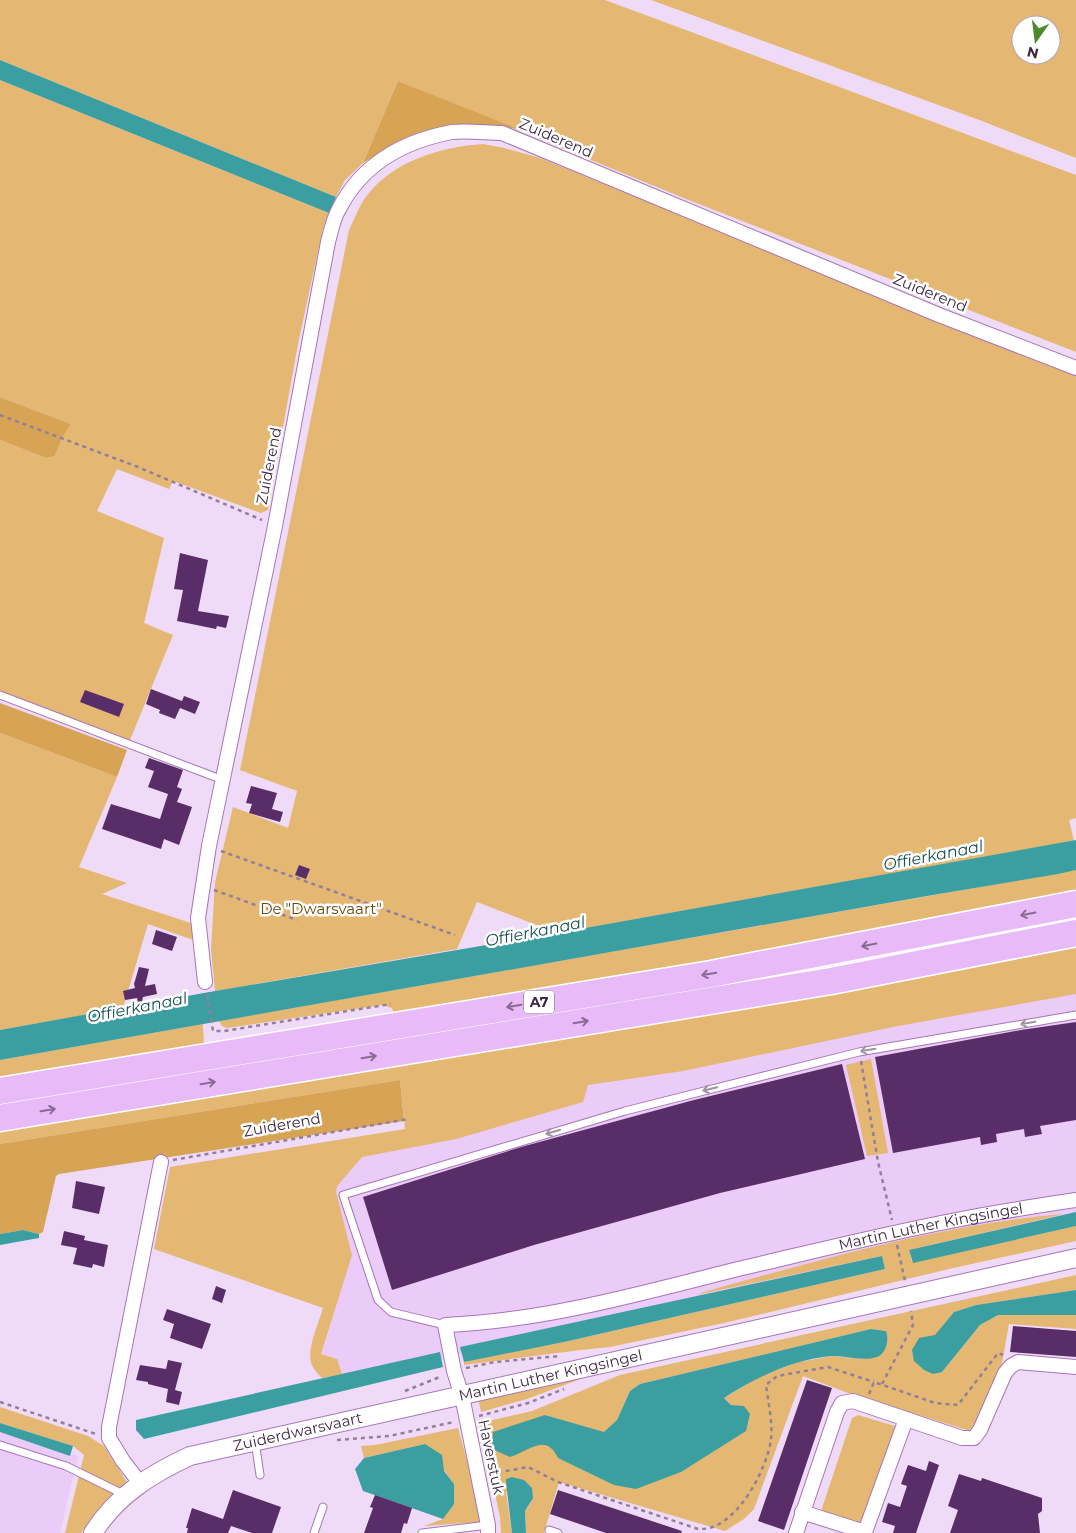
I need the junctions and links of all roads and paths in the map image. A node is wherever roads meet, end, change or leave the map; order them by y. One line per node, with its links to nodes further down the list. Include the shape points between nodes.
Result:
1 (1076, 368): 3 (street, Zuiderend, via 939,315 502,134 454,132 404,146 387,156 362,175 338,210 328,242)
2 (0, 416): 3 (path, Zuiderend, via 138,467)
3 (275, 526): 5 (street, Zuiderend)
4 (0, 695): 5 (lane)
5 (223, 780): 6 (street, Zuiderend)
6 (209, 846): 7 (street, Zuiderend); 11 (path)
7 (203, 886): 9 (path); 12 (street, Zuiderend, via 198,918)
8 (1076, 904): 16 (highway, A7, one-way to 16, via 711,974)
9 (298, 920)
10 (1076, 933): 17 (highway, A7, one-way to 10, via 831,980)
11 (454, 935)
12 (206, 985): 13 (path, via 213,1030 224,1031)
13 (391, 1004)
14 (1076, 1015): 15 (lane, one-way to 15)
15 (859, 1052): 21 (path, via 878,1162); 24 (lane, one-way to 24, via 625,1111 343,1195 378,1300 391,1312)
16 (0, 1091)
17 (0, 1118)
18 (408, 1119): 19 (path, Zuiderend)
19 (161, 1162): 36 (street)
20 (1076, 1200): 21 (street, Martin Luther Kingsingel)
21 (895, 1233): 23 (path); 24 (street, Martin Luther Kingsingel, via 593,1304 508,1320)
22 (1076, 1258): 23 (street, Martin Luther Kingsingel)
23 (909, 1296): 30 (path, via 913,1325); 32 (street, Martin Luther Kingsingel)
24 (445, 1325): 28 (street, Martin Luther Kingsingel)
25 (568, 1356): 28 (path, via 495,1362)
26 (1018, 1362): 27 (street); 30 (path, via 998,1353 958,1405 935,1403); 35 (street, via 1004,1373 974,1438 962,1438)
27 (1076, 1367)
28 (454, 1371): 31 (path); 32 (street, Martin Luther Kingsingel)
29 (874, 1382): 30 (path); 34 (path); 47 (path, via 828,1367 777,1376 766,1385 772,1436 768,1454 744,1501 726,1519)
30 (882, 1384)
31 (402, 1392)
32 (462, 1396): 37 (street, Zuiderdwarsvaart); 40 (street, Haverstuk)
33 (0, 1402): 36 (path)
34 (864, 1405): 35 (street); 44 (street, via 852,1401 842,1403 836,1412)
35 (906, 1419): 44 (street, via 865,1532)
36 (109, 1438): 41 (street)
37 (255, 1440): 39 (lane); 41 (street, Zuiderdwarsvaart, via 190,1456)
38 (0, 1445): 42 (lane, via 66,1466)
39 (260, 1476)
40 (478, 1476): 45 (street, Haverstuk); 47 (path, via 528,1467 558,1482)
41 (140, 1483): 42 (street, Zuiderdwarsvaart)
42 (125, 1496): 48 (street, Zuiderdwarsvaart, via 113,1506)
43 (323, 1507): 49 (lane)
44 (802, 1512): 52 (street)
45 (488, 1529): 50 (lane, Haverstuk)
46 (549, 1530): 51 (lane)
47 (705, 1531)
48 (93, 1533)
49 (314, 1533)
50 (422, 1533)
51 (558, 1533)
52 (796, 1533)

